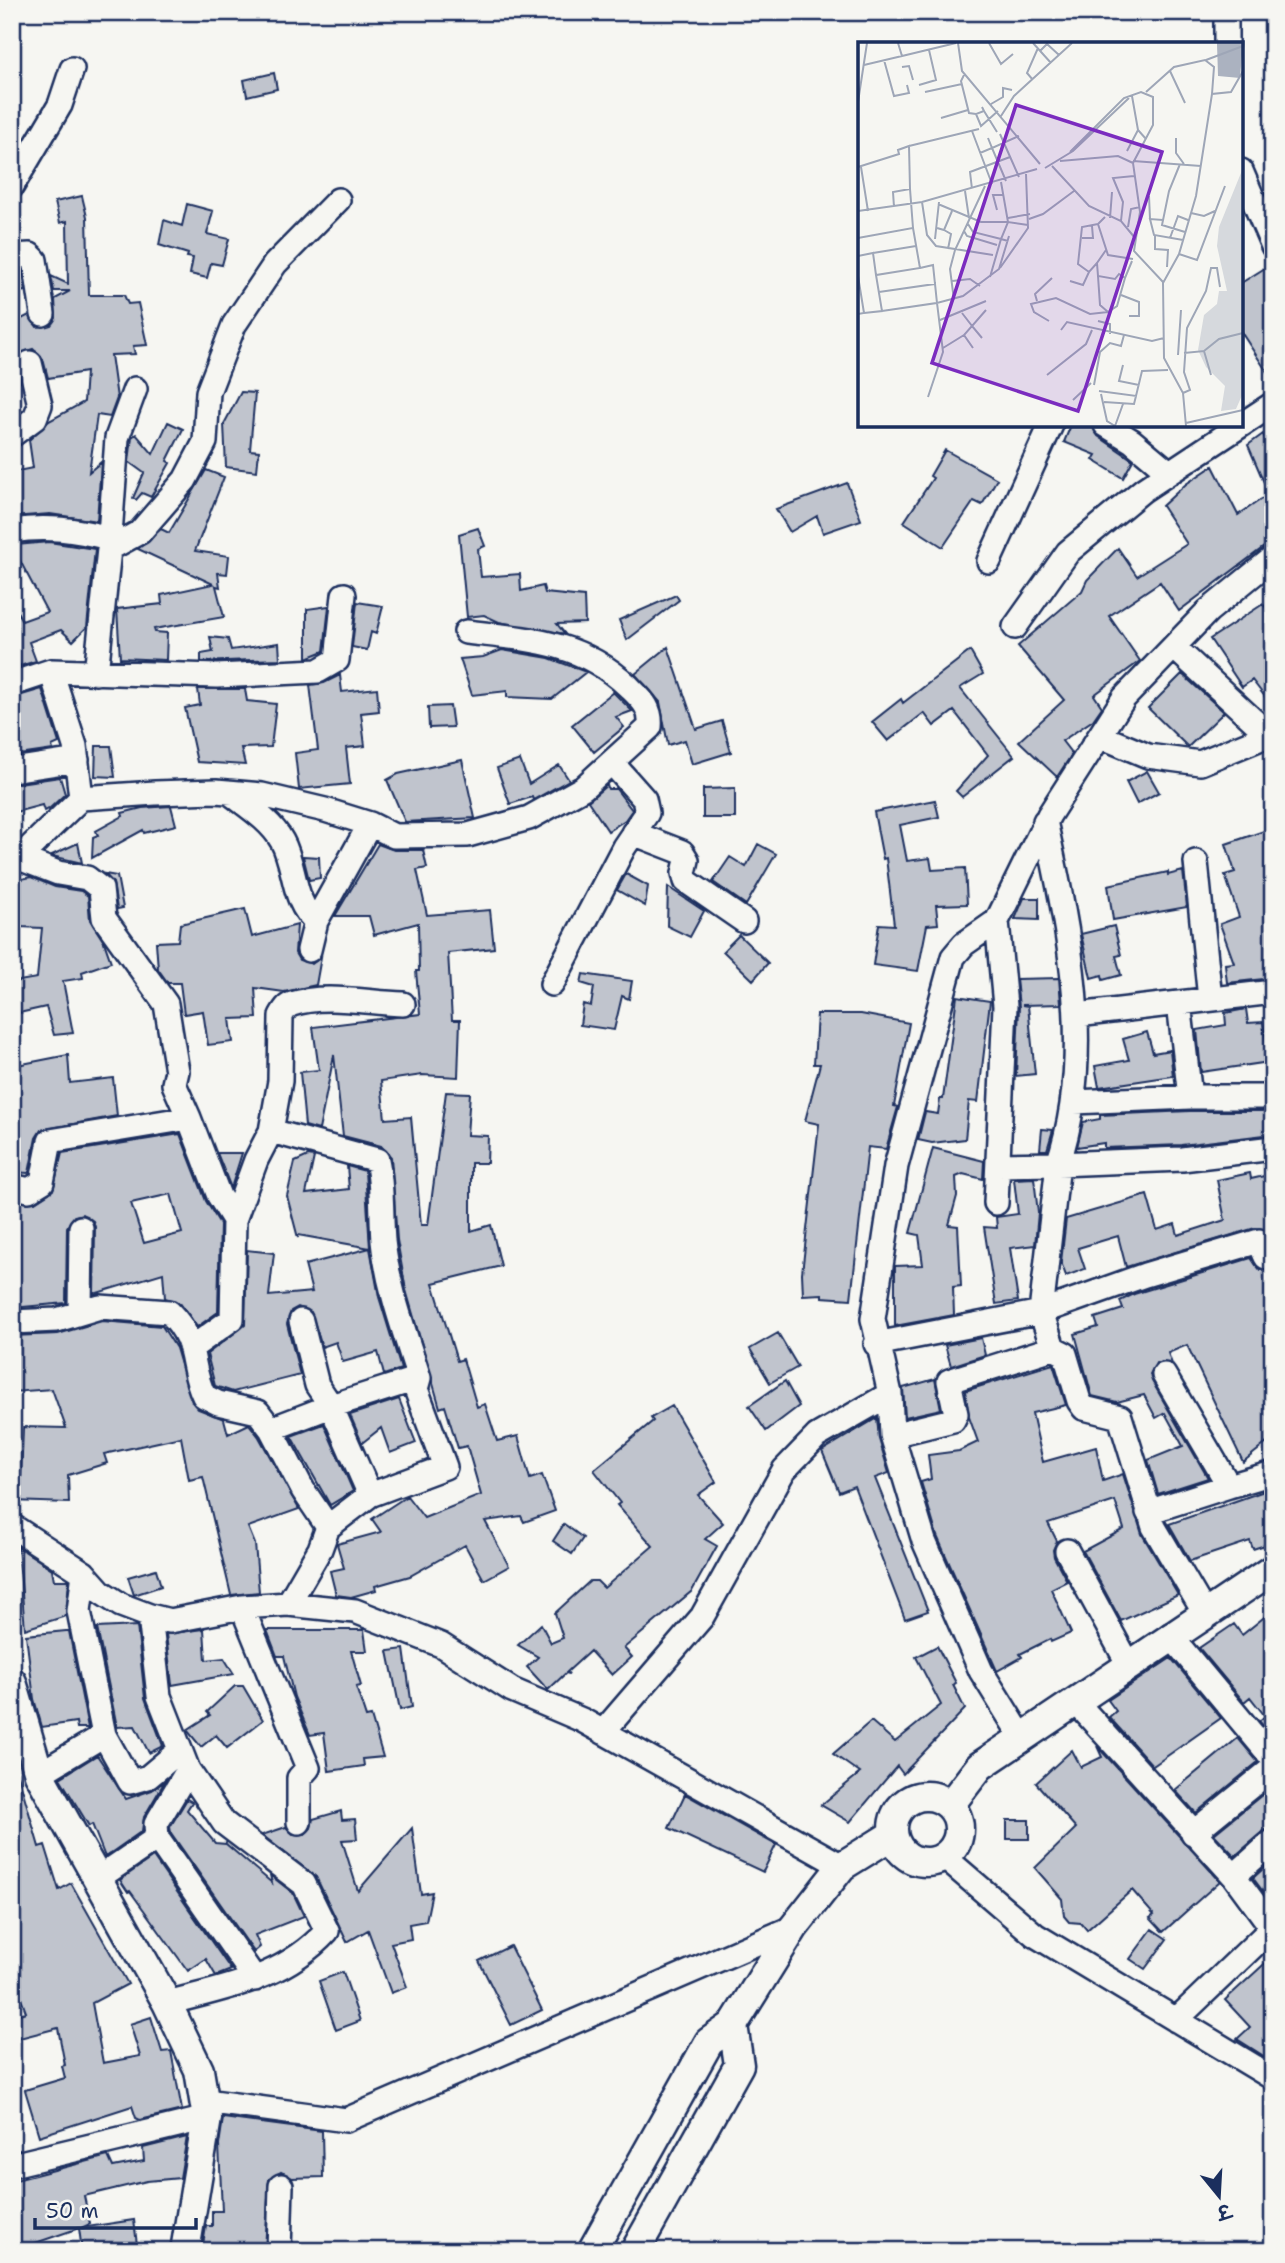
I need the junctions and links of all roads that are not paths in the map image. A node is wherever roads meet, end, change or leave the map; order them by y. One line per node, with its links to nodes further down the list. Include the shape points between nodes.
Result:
1 (1226, 12): 2 (street)
2 (1226, 42)
3 (72, 69): 5 (street, via 60,105)
4 (1243, 176): 7 (street)
5 (12, 186)
6 (338, 200): 20 (street, via 275,264 234,325 208,392 205,442 185,480 141,532)
7 (1273, 246)
8 (12, 256): 9 (street, via 30,255 35,260)
9 (43, 314)
10 (30, 363): 17 (street, via 40,405 36,418)
11 (135, 389): 20 (street, via 117,438)
12 (1273, 404): 13 (street)
13 (1243, 424)
14 (1050, 427): 21 (street)
15 (1108, 427): 18 (street)
16 (1238, 427): 18 (street)
17 (12, 435)
18 (1169, 472): 24 (street, via 1068,552)
19 (12, 531): 20 (street, via 66,527)
20 (109, 543): 28 (street)
21 (989, 561)
22 (1272, 561): 26 (street, via 1208,611)
23 (344, 595): 28 (street, via 337,660 318,671 217,676)
24 (1015, 627)
25 (466, 632): 33 (street, via 550,641 607,666 647,705 651,719 650,727)
26 (1174, 647): 30 (street); 31 (street, via 1124,698)
27 (51, 671): 28 (street); 29 (street); 32 (street)
28 (96, 673)
29 (12, 684)
30 (1271, 734): 31 (street, via 1200,763 1148,756)
31 (1100, 736): 37 (street)
32 (77, 760): 34 (street); 36 (street)
33 (613, 764): 38 (street, via 583,788 529,818 468,835 394,836); 39 (street, via 648,807)
34 (12, 771)
35 (229, 792): 36 (street); 38 (street, via 262,795); 42 (street, via 283,842 301,904)
36 (81, 798): 40 (street)
37 (1045, 821): 44 (street); 51 (street)
38 (370, 824): 42 (street)
39 (633, 833): 43 (street, via 682,852 687,860 687,881); 46 (street)
40 (16, 861): 55 (street, via 88,878 101,889 104,918 166,1004 177,1071 174,1084)
41 (1196, 862): 48 (street)
42 (316, 921): 45 (street)
43 (744, 921)
44 (997, 921): 59 (street, via 1005,1006); 69 (street, via 953,957 897,1166 873,1319)
45 (309, 950)
46 (552, 984)
47 (1273, 992): 48 (street)
48 (1210, 999): 49 (street)
49 (1179, 1003): 51 (street); 52 (street)
50 (403, 1004): 56 (street, via 321,1001 290,1004 284,1009 280,1081)
51 (1077, 1015): 54 (street)
52 (1190, 1097): 53 (street); 54 (street)
53 (1273, 1097)
54 (1074, 1102): 58 (street)
55 (189, 1118): 60 (street, via 50,1141 42,1182 29,1190); 62 (street, via 219,1196)
56 (271, 1131): 62 (street); 73 (street, via 377,1160 393,1292)
57 (1273, 1148): 58 (street, via 1182,1159)
58 (1058, 1164): 59 (street); 66 (street)
59 (999, 1165): 61 (street)
60 (12, 1186)
61 (996, 1203)
62 (234, 1220): 70 (street, via 232,1319)
63 (81, 1228): 65 (street)
64 (1273, 1255): 66 (street, via 1266,1257 1259,1241)
65 (80, 1311): 68 (street, via 57,1320); 70 (street, via 100,1307 169,1312)
66 (1041, 1312): 69 (street); 71 (street)
67 (301, 1321): 75 (street, via 317,1385)
68 (12, 1322)
69 (876, 1344): 74 (street)
70 (193, 1348): 76 (street, via 204,1396 258,1412)
71 (1053, 1348): 77 (street, via 949,1381 956,1414 953,1420); 81 (street, via 1065,1354 1084,1408 1120,1417)
72 (1164, 1376): 79 (street)
73 (419, 1378): 75 (street); 80 (street, via 415,1389 445,1467)
74 (890, 1394): 77 (street); 95 (street, via 817,1436 784,1470 702,1617)
75 (331, 1406): 76 (street); 80 (street)
76 (271, 1429): 83 (street)
77 (891, 1435): 97 (street, via 924,1541 981,1671)
78 (1273, 1473): 79 (street)
79 (1229, 1486): 81 (street)
80 (370, 1495): 83 (street)
81 (1148, 1512): 89 (street)
82 (12, 1526): 85 (street)
83 (328, 1527): 87 (street)
84 (1067, 1551): 92 (street)
85 (84, 1573): 90 (street, via 101,1592); 96 (street, via 79,1611)
86 (1271, 1574): 89 (street)
87 (288, 1604): 88 (street); 95 (street, via 355,1611 441,1645 512,1690)
88 (242, 1607): 90 (street, via 170,1620); 103 (street, via 307,1768 299,1778)
89 (1204, 1612): 91 (street)
90 (150, 1616): 99 (street, via 159,1696)
91 (1170, 1635): 92 (street); 98 (street)
92 (1129, 1665): 94 (street)
93 (12, 1682): 101 (street)
94 (1075, 1701): 97 (street); 104 (street)
95 (603, 1732): 109 (street)
96 (104, 1735): 99 (street, via 130,1782); 101 (street)
97 (1023, 1738): 102 (street, via 980,1766)
98 (1273, 1759)
99 (184, 1761): 106 (street, via 156,1824); 114 (street, via 224,1823 304,1884 327,1931 298,1959)
100 (1273, 1768): 104 (street)
101 (39, 1774): 111 (street)
102 (950, 1805): 105 (street, via 929,1795 907,1801 897,1811); 108 (street, via 959,1825 958,1837)
103 (299, 1822)
104 (1194, 1833): 110 (street)
105 (892, 1835): 108 (street, via 898,1849 915,1860); 109 (street)
106 (157, 1838): 111 (street); 114 (street)
107 (1273, 1841): 110 (street)
108 (944, 1857): 116 (street, via 1035,1935)
109 (842, 1866): 112 (street)
110 (1234, 1876): 113 (street)
111 (97, 1879): 115 (street)
112 (794, 1927): 117 (street); 119 (street, via 346,2120)
113 (1272, 1928): 116 (street)
114 (255, 1979): 115 (street)
115 (167, 2003): 119 (street, via 199,2070)
116 (1176, 2020): 118 (street)
117 (733, 2025): 124 (street, via 709,2042); 125 (street, via 739,2065)
118 (1273, 2078)
119 (207, 2109): 120 (street); 122 (street)
120 (12, 2165)
121 (281, 2186): 123 (street)
122 (185, 2251)
123 (279, 2251)
124 (592, 2251)
125 (635, 2251)

